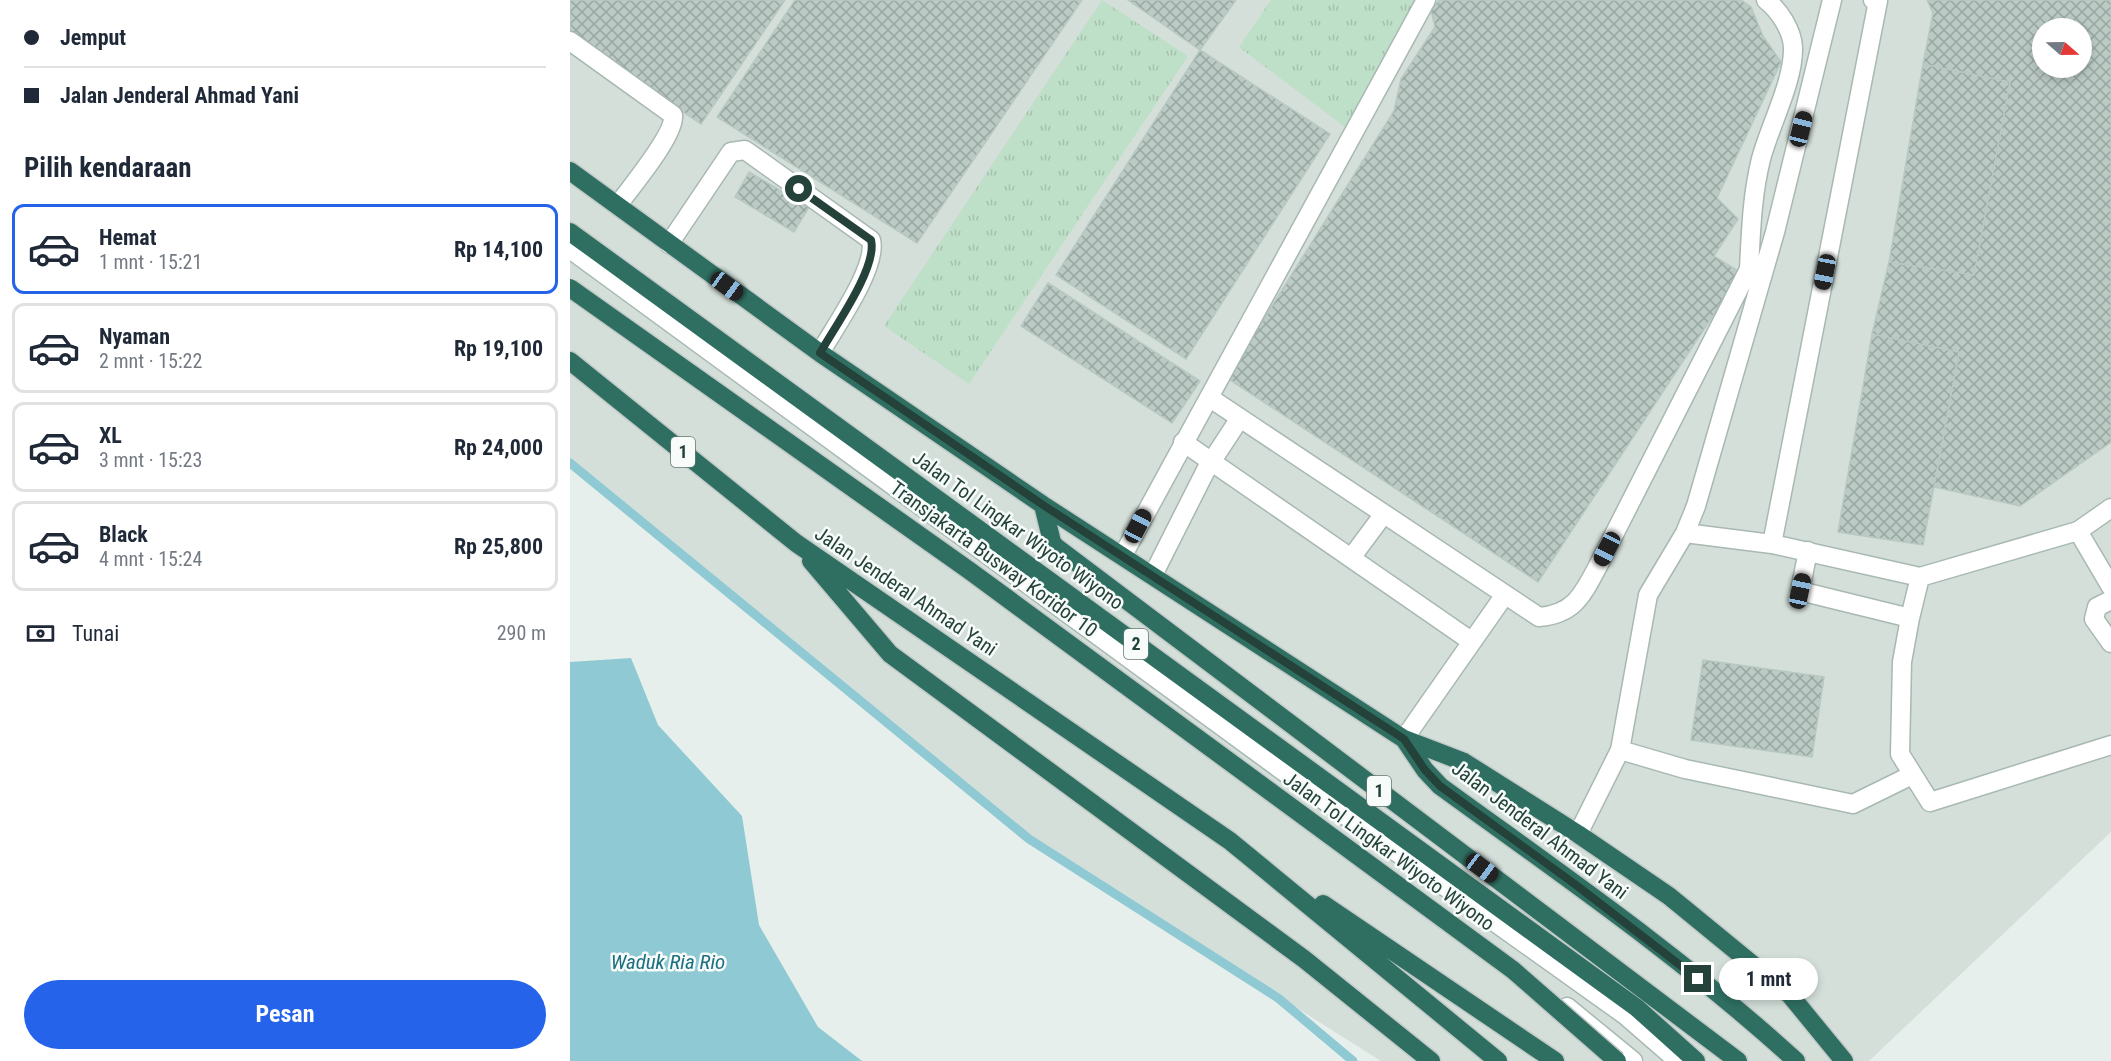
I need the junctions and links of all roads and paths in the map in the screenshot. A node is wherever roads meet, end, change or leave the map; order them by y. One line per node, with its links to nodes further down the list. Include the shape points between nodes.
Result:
1 (1426, 0): 14 (lane)
2 (1766, 0): 31 (lane, via 1787,26 1793,47 1789,72 1761,159 1750,221 1749,269 1740,290 1584,592 1557,615 1539,617)
3 (1832, 0): 22 (lane, via 1754,311)
4 (1873, 0): 24 (lane, via 1878,1)
5 (570, 41): 7 (lane, via 673,115 664,140)
6 (570, 171): 7 (highway, Jalan Jenderal Ahmad Yani)
7 (618, 205): 9 (highway, Jalan Jenderal Ahmad Yani)
8 (570, 232): 48 (highway, Jalan Tol Lingkar Wiyoto Wiyono / 2, via 1637,1008)
9 (669, 244): 12 (highway, Jalan Jenderal Ahmad Yani); 12 (lane, via 730,152 745,150 871,240 874,250 868,269)
10 (570, 249): 47 (lane, Transjakarta Busway Koridor 10, via 1274,764 1625,1015)
11 (570, 289): 45 (highway, Jalan Tol Lingkar Wiyoto Wiyono / 2, bridge, via 970,571 1503,963); 46 (lane, Transjakarta Busway Koridor 10, via 1142,708 1432,903)
12 (820, 353): 18 (highway, Jalan Jenderal Ahmad Yani)
13 (570, 361): 23 (highway, Jalan Jenderal Ahmad Yani / 1)
14 (1210, 398): 15 (lane); 16 (lane)
15 (1240, 418): 17 (lane); 20 (lane)
16 (1183, 442): 17 (lane); 26 (lane)
17 (1212, 461): 27 (lane); 28 (lane)
18 (1043, 505): 26 (highway, Jalan Jenderal Ahmad Yani); 49 (highway, 1, via 1056,547)
19 (2111, 508): 21 (lane)
20 (1383, 515): 27 (lane); 31 (lane)
21 (2078, 531): 29 (lane); 30 (lane)
22 (1685, 532): 24 (lane); 38 (lane, via 1648,595)
23 (796, 543): 41 (highway, Jalan Jenderal Ahmad Yani / 1); 42 (highway, via 890,654 1304,959)
24 (1772, 544): 25 (lane)
25 (1808, 551): 29 (lane); 33 (lane, via 1800,591)
26 (1123, 555): 28 (highway, Jalan Jenderal Ahmad Yani)
27 (1351, 558): 34 (lane)
28 (1153, 575): 36 (highway, Jalan Jenderal Ahmad Yani)
29 (1920, 577): 33 (lane)
30 (2111, 587)
31 (1504, 596): 34 (lane)
32 (2111, 600): 35 (lane, via 2097,607 2094,619)
33 (1910, 618): 39 (lane, via 1902,662 1900,754)
34 (1471, 641): 36 (lane)
35 (2111, 643)
36 (1404, 739): 40 (highway, via 1464,762); 50 (highway, Jalan Jenderal Ahmad Yani, via 1440,786 1750,1019)
37 (2111, 746): 39 (lane, via 1930,802)
38 (1620, 750): 39 (lane, via 1685,769 1853,804); 40 (lane)
39 (1912, 775)
40 (1578, 834): 51 (highway, via 1669,896 1790,995)
41 (1230, 841): 43 (highway, Jalan Jenderal Ahmad Yani / 1); 44 (highway, Jalan Jenderal Ahmad Yani / 1)
42 (1431, 1061)
43 (1498, 1061)
44 (1555, 1061)
45 (1617, 1061)
46 (1633, 1061)
47 (1678, 1061)
48 (1696, 1061)
49 (1738, 1061)
50 (1796, 1061)
51 (1844, 1061)

